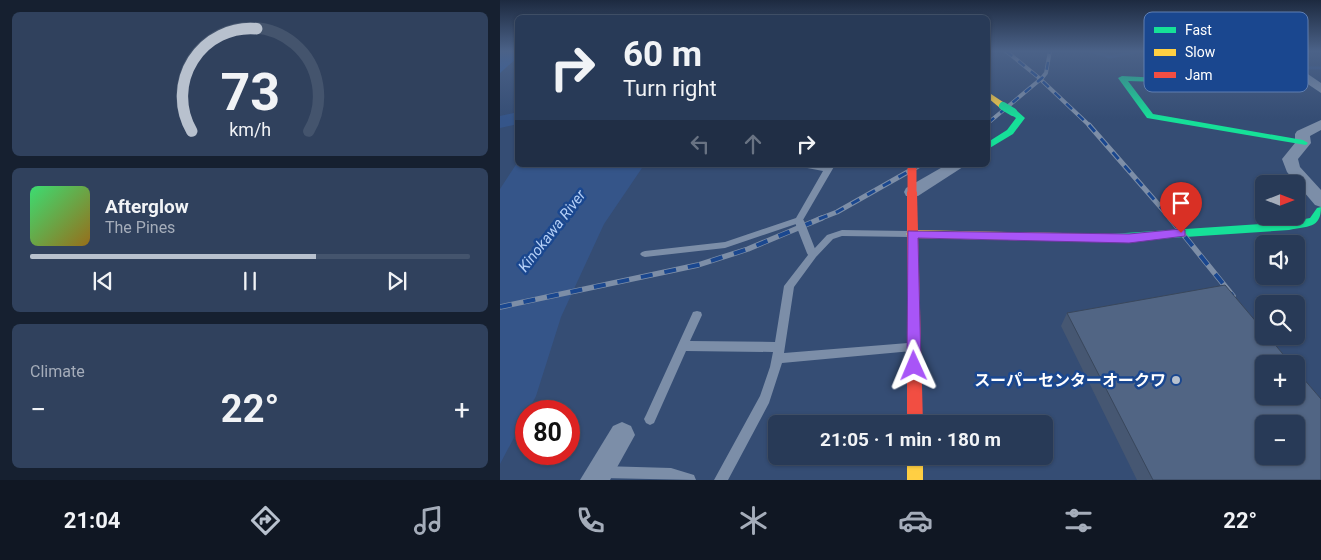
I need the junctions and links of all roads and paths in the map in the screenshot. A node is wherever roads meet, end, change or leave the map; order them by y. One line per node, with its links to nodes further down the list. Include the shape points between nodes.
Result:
1 (1144, 79): 6 (main road, via 1122,78 1150,116)
2 (1308, 80): 3 (street)
3 (1321, 89)
4 (990, 96): 7 (main road, via 1021,118 1017,125)
5 (1321, 124): 6 (street, via 1302,134)
6 (1303, 143): 12 (street, via 1290,159 1293,168)
7 (990, 145)
8 (830, 167): 14 (lane)
9 (912, 167): 11 (main road, bridge)
10 (955, 167): 11 (street)
11 (912, 192): 15 (main road)
12 (1321, 200)
13 (1321, 211): 15 (main road, via 1313,221 1289,226 1129,238)
14 (799, 221): 16 (lane, bridge); 17 (lane, via 725,245)
15 (912, 234): 16 (lane, via 842,233 830,237); 20 (main road)
16 (812, 253): 21 (lane, via 789,286)
17 (645, 254)
18 (697, 315): 19 (lane)
19 (682, 346): 21 (lane); 23 (lane)
20 (914, 347): 21 (lane); 22 (main road)
21 (778, 352): 28 (lane, via 766,399)
22 (914, 415)
23 (650, 419)
24 (622, 435): 26 (street)
25 (915, 465): 29 (main road)
26 (596, 476): 27 (lane, via 671,474)
27 (689, 480)
28 (721, 480)
29 (915, 480)

